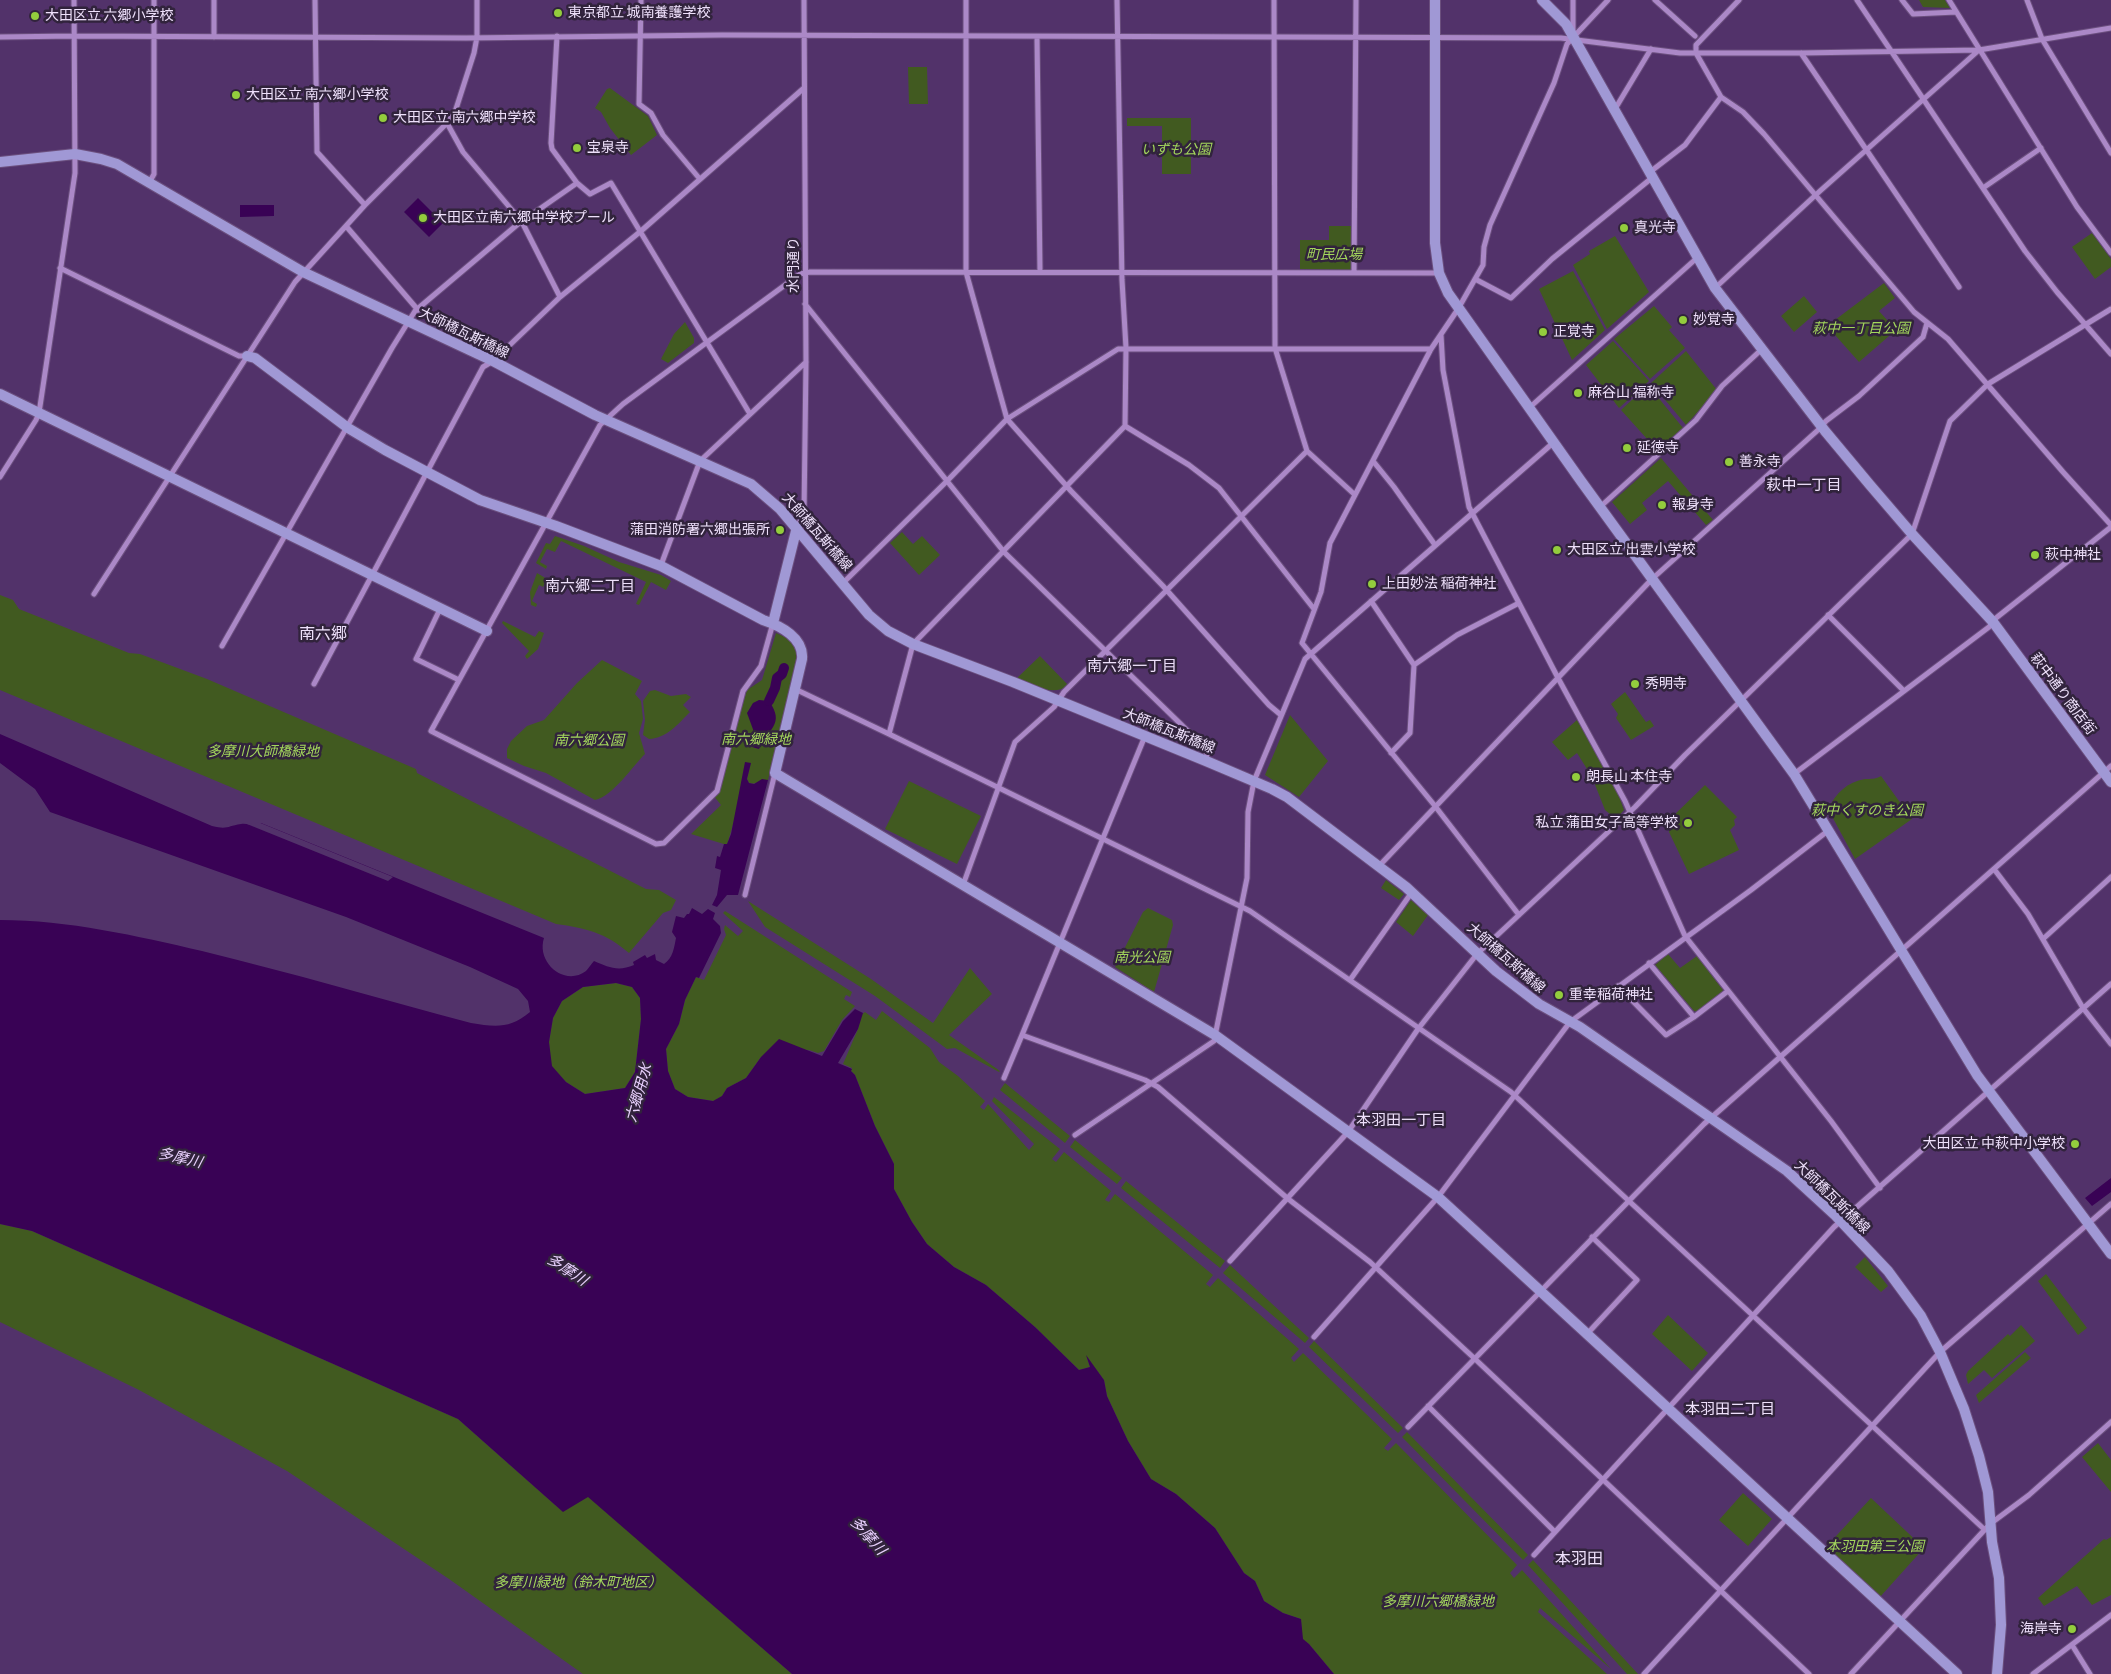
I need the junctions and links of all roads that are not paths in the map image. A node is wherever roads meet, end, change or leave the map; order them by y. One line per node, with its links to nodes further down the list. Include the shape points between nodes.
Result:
1 (74, 0): 24 (street)
2 (154, 0): 29 (street)
3 (214, 0): 30 (street)
4 (315, 0): 31 (street)
5 (477, 0): 32 (street)
6 (640, 0): 26 (street)
7 (804, 0): 33 (street, 水門通り)
8 (966, 0): 34 (street)
9 (1117, 0): 36 (street)
10 (1274, 0): 37 (street)
11 (1356, 0): 27 (street)
12 (1435, 0): 39 (street)
13 (1542, 0): 40 (street, 萩中通り商店街, via 1566,24)
14 (1573, 0): 40 (street)
15 (1608, 0): 40 (street)
16 (1655, 0): 28 (street)
17 (1739, 0): 45 (street, via 1696,45)
18 (1857, 0): 44 (street)
19 (1902, 0): 22 (street, via 1913,14)
20 (1949, 0): 22 (street)
21 (2027, 0): 41 (street)
22 (1956, 12): 43 (street)
23 (2111, 28): 41 (street)
24 (74, 36): 29 (street); 38 (street); 55 (street)
25 (557, 36): 26 (street); 32 (street); 60 (street, via 551,143)
26 (641, 36): 33 (street); 58 (street, via 639,104 651,113 663,135)
27 (1356, 36): 37 (street); 39 (street); 76 (street)
28 (1694, 36)
29 (154, 37): 30 (street); 59 (street, via 154,174)
30 (214, 37): 31 (street)
31 (315, 37): 32 (street); 63 (street, via 316,152)
32 (477, 37): 51 (street, via 460,99)
33 (804, 37): 34 (street); 47 (street, 水門通り)
34 (966, 37): 35 (street); 72 (street)
35 (1037, 37): 36 (street); 73 (street)
36 (1117, 37): 37 (street); 74 (street)
37 (1274, 37): 75 (street)
38 (0, 38)
39 (1435, 38): 40 (street); 77 (street, via 1435,243)
40 (1573, 39): 42 (street); 50 (street, 萩中通り商店街); 78 (street, via 1567,44 1554,83 1490,225 1483,265)
41 (2042, 39): 43 (street); 54 (street)
42 (1651, 49): 45 (street); 50 (street)
43 (1979, 50): 44 (street); 49 (street); 52 (street)
44 (1891, 51): 46 (street); 49 (street)
45 (1696, 53): 46 (street); 48 (street)
46 (1801, 53): 53 (street)
47 (804, 88): 58 (street); 71 (street, 水門通り)
48 (1721, 97): 57 (street, via 1685,145); 62 (street, via 1743,112)
49 (1923, 100): 53 (street); 61 (street)
50 (1615, 109): 57 (street, 萩中通り商店街)
51 (447, 123): 63 (street); 64 (street, via 463,152)
52 (2041, 148): 61 (street); 67 (street, via 2077,207)
53 (1866, 150): 62 (street); 79 (street)
54 (2111, 153)
55 (75, 154): 56 (street, 大師橋瓦斯橋線); 59 (street, 大師橋瓦斯橋線, via 117,164); 69 (street)
56 (0, 162)
57 (1652, 174): 68 (street, 萩中通り商店街); 78 (street, via 1511,298)
58 (699, 178): 66 (street)
59 (150, 183): 70 (street, 大師橋瓦斯橋線)
60 (576, 183): 64 (street); 66 (street, via 590,194 611,183)
61 (1983, 188): 88 (street, via 2037,266)
62 (1815, 195): 80 (street); 87 (street, via 1914,312)
63 (364, 205): 65 (street)
64 (522, 222): 81 (street); 85 (street)
65 (346, 226): 70 (street); 85 (street)
66 (641, 231): 81 (street); 90 (street)
67 (2111, 253)
68 (1698, 256): 80 (street, 萩中通り商店街); 101 (street)
69 (60, 268): 96 (street, via 239,356); 102 (street)
70 (303, 272): 86 (street, 大師橋瓦斯橋線); 96 (street)
71 (804, 272): 72 (street); 82 (street, 水門通り); 90 (street)
72 (966, 272): 73 (street); 105 (street)
73 (1040, 272): 74 (street)
74 (1122, 272): 75 (street); 91 (street)
75 (1275, 273): 76 (street); 92 (street)
76 (1354, 273): 77 (street)
77 (1440, 273): 83 (street)
78 (1475, 279): 83 (street)
79 (1959, 287)
80 (1715, 288): 94 (street, 萩中通り商店街)
81 (560, 297): 97 (street)
82 (805, 304): 98 (street, 水門通り); 116 (street)
83 (1458, 309): 89 (street); 101 (street)
84 (2111, 309): 88 (street)
85 (418, 310): 86 (street)
86 (410, 321): 97 (street, 大師橋瓦斯橋線); 108 (street)
87 (1927, 323): 99 (street, via 1948,339); 107 (street, via 1923,337)
88 (2086, 325): 95 (street); 99 (street)
89 (1441, 334): 93 (street); 120 (street, via 1443,370)
90 (707, 344): 103 (street); 104 (street)
91 (1126, 348): 92 (street); 105 (street, via 1118,349); 106 (street)
92 (1275, 348): 93 (street); 110 (street)
93 (1431, 349): 112 (street)
94 (1763, 349): 107 (street, 萩中通り商店街); 119 (street, via 1722,386 1696,420)
95 (2111, 354)
96 (247, 356): 108 (street, via 255,358); 115 (street)
97 (493, 361): 104 (street, 大師橋瓦斯橋線); 113 (street, via 483,367)
98 (806, 362): 103 (street); 124 (street, 水門通り, via 804,514)
99 (1988, 384): 123 (street); 126 (street, via 1950,421)
100 (0, 394): 102 (street)
101 (1529, 409): 109 (street)
102 (39, 413): 114 (street); 115 (street)
103 (750, 414): 111 (street)
104 (606, 419): 111 (street, 大師橋瓦斯橋線); 122 (street)
105 (1007, 419): 116 (street); 117 (street)
106 (1125, 426): 117 (street); 121 (street, via 1219,488)
107 (1822, 426): 126 (street, 萩中通り商店街); 131 (street)
108 (348, 428): 113 (street); 125 (street)
109 (1554, 443): 119 (street); 120 (street)
110 (1307, 451): 118 (street); 121 (street)
111 (700, 461): 124 (street, 大師橋瓦斯橋線, via 751,484); 129 (street)
112 (1373, 461): 118 (street); 127 (street)
113 (427, 471): 122 (street, via 480,500); 130 (street)
114 (0, 477)
115 (170, 478): 125 (street); 134 (street)
116 (947, 481): 128 (street); 132 (street)
117 (1067, 487): 128 (street); 133 (street)
118 (1354, 494): 138 (street, via 1330,543 1321,592)
119 (1600, 507): 131 (street)
120 (1472, 513): 127 (street); 136 (street)
121 (1242, 517): 133 (street); 138 (street)
122 (547, 522): 129 (street); 142 (street)
123 (2111, 526): 140 (street)
124 (797, 528): 132 (street, 大師橋瓦斯橋線); 141 (street)
125 (286, 534): 130 (street); 144 (street)
126 (1912, 534): 139 (street); 140 (street, 萩中通り商店街)
127 (1435, 545): 135 (street)
128 (1004, 552): 143 (street); 145 (street)
129 (661, 566): 141 (street)
130 (371, 576): 137 (street); 150 (street)
131 (1652, 578): 148 (street); 154 (street)
132 (843, 583): 143 (street, 大師橋瓦斯橋線, via 869,615 888,631)
133 (1168, 591): 145 (street); 155 (street)
134 (94, 594)
135 (1371, 601): 146 (street); 147 (street)
136 (1519, 602): 147 (street, via 1457,635); 148 (street)
137 (440, 609): 142 (street); 149 (street, via 416,660)
138 (1314, 610): 146 (street, via 1302,643)
139 (1828, 615): 152 (street); 154 (street)
140 (1993, 622): 152 (street); 160 (street, 萩中通り商店街)
141 (773, 623): 149 (street, via 760,666 743,691 717,791 664,844 656,844 431,731); 151 (street, via 794,636 802,648)
142 (487, 632): 149 (street)
143 (913, 644): 153 (street, 大師橋瓦斯橋線); 156 (street)
144 (222, 646)
145 (1107, 650): 153 (street); 159 (street, via 1193,736 1207,752)
146 (1310, 654): 155 (street); 158 (street)
147 (1414, 665): 158 (street, via 1410,733)
148 (1558, 678): 166 (street); 167 (street)
149 (459, 680)
150 (314, 684)
151 (795, 689): 156 (street); 161 (street)
152 (1904, 691): 162 (street)
153 (1059, 700): 157 (street, 大師橋瓦斯橋線); 165 (street, via 1015,742)
154 (1741, 700): 162 (street); 167 (street)
155 (1281, 715): 163 (street)
156 (889, 734): 165 (street)
157 (1145, 736): 159 (street, 大師橋瓦斯橋線); 169 (street)
158 (1391, 753): 166 (street)
159 (1206, 761): 163 (street, 大師橋瓦斯橋線)
160 (2108, 768): 164 (street, 萩中通り商店街); 171 (street)
161 (775, 773): 173 (street); 175 (street)
162 (1794, 774): 168 (street)
163 (1254, 781): 170 (street, 大師橋瓦斯橋線, via 1286,797); 176 (street, via 1248,812 1246,878)
164 (2111, 782)
165 (998, 788): 169 (street); 173 (street)
166 (1435, 806): 170 (street); 177 (street)
167 (1629, 812): 177 (street); 178 (street)
168 (1828, 830): 178 (street); 181 (street)
169 (1103, 840): 176 (street); 180 (street)
170 (1379, 866): 174 (street, 大師橋瓦斯橋線)
171 (1994, 870): 179 (street); 181 (street)
172 (2111, 877): 179 (street)
173 (963, 886): 180 (street)
174 (1412, 892): 182 (street, 大師橋瓦斯橋線); 184 (street)
175 (745, 895)
176 (1240, 907): 184 (street); 192 (street)
177 (1519, 915): 182 (street)
178 (1685, 936): 183 (street); 187 (street)
179 (2043, 939): 188 (street)
180 (1060, 942): 192 (street); 193 (street)
181 (1902, 950): 195 (street); 198 (street)
182 (1478, 954): 190 (street, 大師橋瓦斯橋線, via 1502,977); 191 (street)
183 (1649, 963): 186 (street); 189 (street)
184 (1350, 980): 191 (street)
185 (2111, 984): 188 (street)
186 (1618, 986): 189 (street, via 1666,1035); 190 (street)
187 (1728, 991): 189 (street); 195 (street)
188 (2084, 1008): 194 (street); 198 (street)
189 (1694, 1017)
190 (1570, 1022): 199 (street); 200 (street, 大師橋瓦斯橋線)
191 (1418, 1029): 199 (street); 201 (street)
192 (1215, 1035): 197 (street, via 1214,1041); 201 (street)
193 (1022, 1036): 196 (street); 197 (street)
194 (2111, 1044)
195 (1780, 1056): 200 (street); 203 (street)
196 (1004, 1078)
197 (1152, 1083): 202 (street); 205 (street)
198 (1988, 1093): 203 (street); 209 (street)
199 (1516, 1096): 204 (street); 206 (street)
200 (1710, 1118): 206 (street); 208 (street, 大師橋瓦斯橋線, via 1787,1171)
201 (1348, 1132): 204 (street); 205 (street)
202 (1075, 1135)
203 (1880, 1188): 208 (street)
204 (1438, 1197): 213 (street); 214 (street)
205 (1287, 1198): 212 (street); 213 (street)
206 (1628, 1201): 210 (street); 215 (street)
207 (2111, 1204): 209 (street)
208 (1841, 1221): 215 (street); 218 (street, 大師橋瓦斯橋線, via 1911,1301)
209 (2089, 1224): 211 (street); 218 (street)
210 (1592, 1237): 214 (street); 216 (street, via 1637,1280)
211 (2111, 1254)
212 (1230, 1261)
213 (1375, 1268): 217 (street); 219 (street)
214 (1540, 1291): 216 (street); 219 (street)
215 (1753, 1316): 221 (street); 223 (street)
216 (1587, 1334): 221 (street)
217 (1314, 1337)
218 (1940, 1352): 223 (street); 227 (street, 大師橋瓦斯橋線, via 1979,1456 1988,1492)
219 (1474, 1358): 220 (street); 225 (street)
220 (1428, 1406): 224 (street); 228 (street)
221 (1668, 1408): 225 (street); 226 (street)
222 (2111, 1422): 227 (street)
223 (1872, 1426): 226 (street); 227 (street)
224 (1408, 1427)
225 (1602, 1480): 228 (street); 230 (street)
226 (1787, 1518): 230 (street); 232 (street)
227 (1988, 1527): 232 (street); 238 (street, 大師橋瓦斯橋線, via 1999,1578 2001,1625)
228 (1555, 1532): 229 (street)
229 (1534, 1555)
230 (1720, 1591): 234 (street); 235 (street)
231 (2111, 1615): 233 (street)
232 (1900, 1622): 236 (street); 237 (street)
233 (2072, 1645): 239 (street); 240 (street)
234 (1644, 1674)
235 (1809, 1674)
236 (1851, 1674)
237 (1957, 1674)
238 (1997, 1674)
239 (2034, 1674)
240 (2090, 1674)

